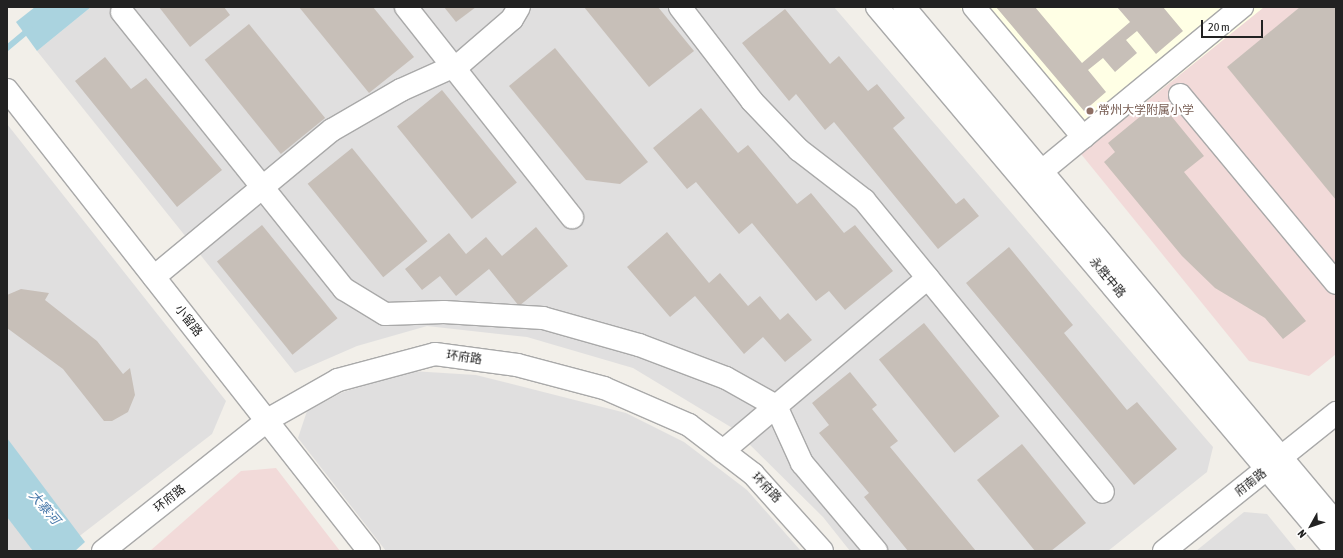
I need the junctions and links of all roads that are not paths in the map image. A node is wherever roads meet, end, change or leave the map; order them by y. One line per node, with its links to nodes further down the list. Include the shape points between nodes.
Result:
1 (406, 7): 9 (street)
2 (519, 7): 9 (street, via 512,19)
3 (680, 7): 17 (street, via 752,102 799,150 864,200)
4 (877, 7): 23 (street, 永胜中路)
5 (904, 7): 13 (street, 永胜中路)
6 (974, 7): 12 (street)
7 (1242, 7): 12 (street)
8 (122, 12): 14 (street)
9 (453, 67): 14 (street, via 401,90 332,130); 15 (street)
10 (7, 90): 16 (street, 小留路)
11 (1180, 95): 18 (street)
12 (1083, 137): 13 (street)
13 (1042, 171): 23 (street, 永胜中路)
14 (263, 187): 16 (street); 19 (street, via 344,289 385,314 444,312 542,318 639,345 726,378)
15 (572, 217)
16 (154, 277): 21 (street, 小留路)
17 (928, 278): 19 (street); 24 (street)
18 (1336, 283)
19 (776, 406): 22 (street); 29 (street, via 802,463)
20 (1336, 413): 23 (street, 府南路)
21 (266, 421): 22 (street, 环府路, via 338,380 435,354 517,365 604,388 689,425); 26 (street, 环府路); 27 (street, 小留路)
22 (723, 451): 28 (street, 环府路, via 753,474)
23 (1276, 463): 25 (street, 永胜中路); 30 (street, 府南路); 31 (street, 永胜中路)
24 (1103, 492)
25 (1336, 523)
26 (103, 551)
27 (369, 551)
28 (822, 551)
29 (876, 551)
30 (1164, 551)
31 (1336, 551)

